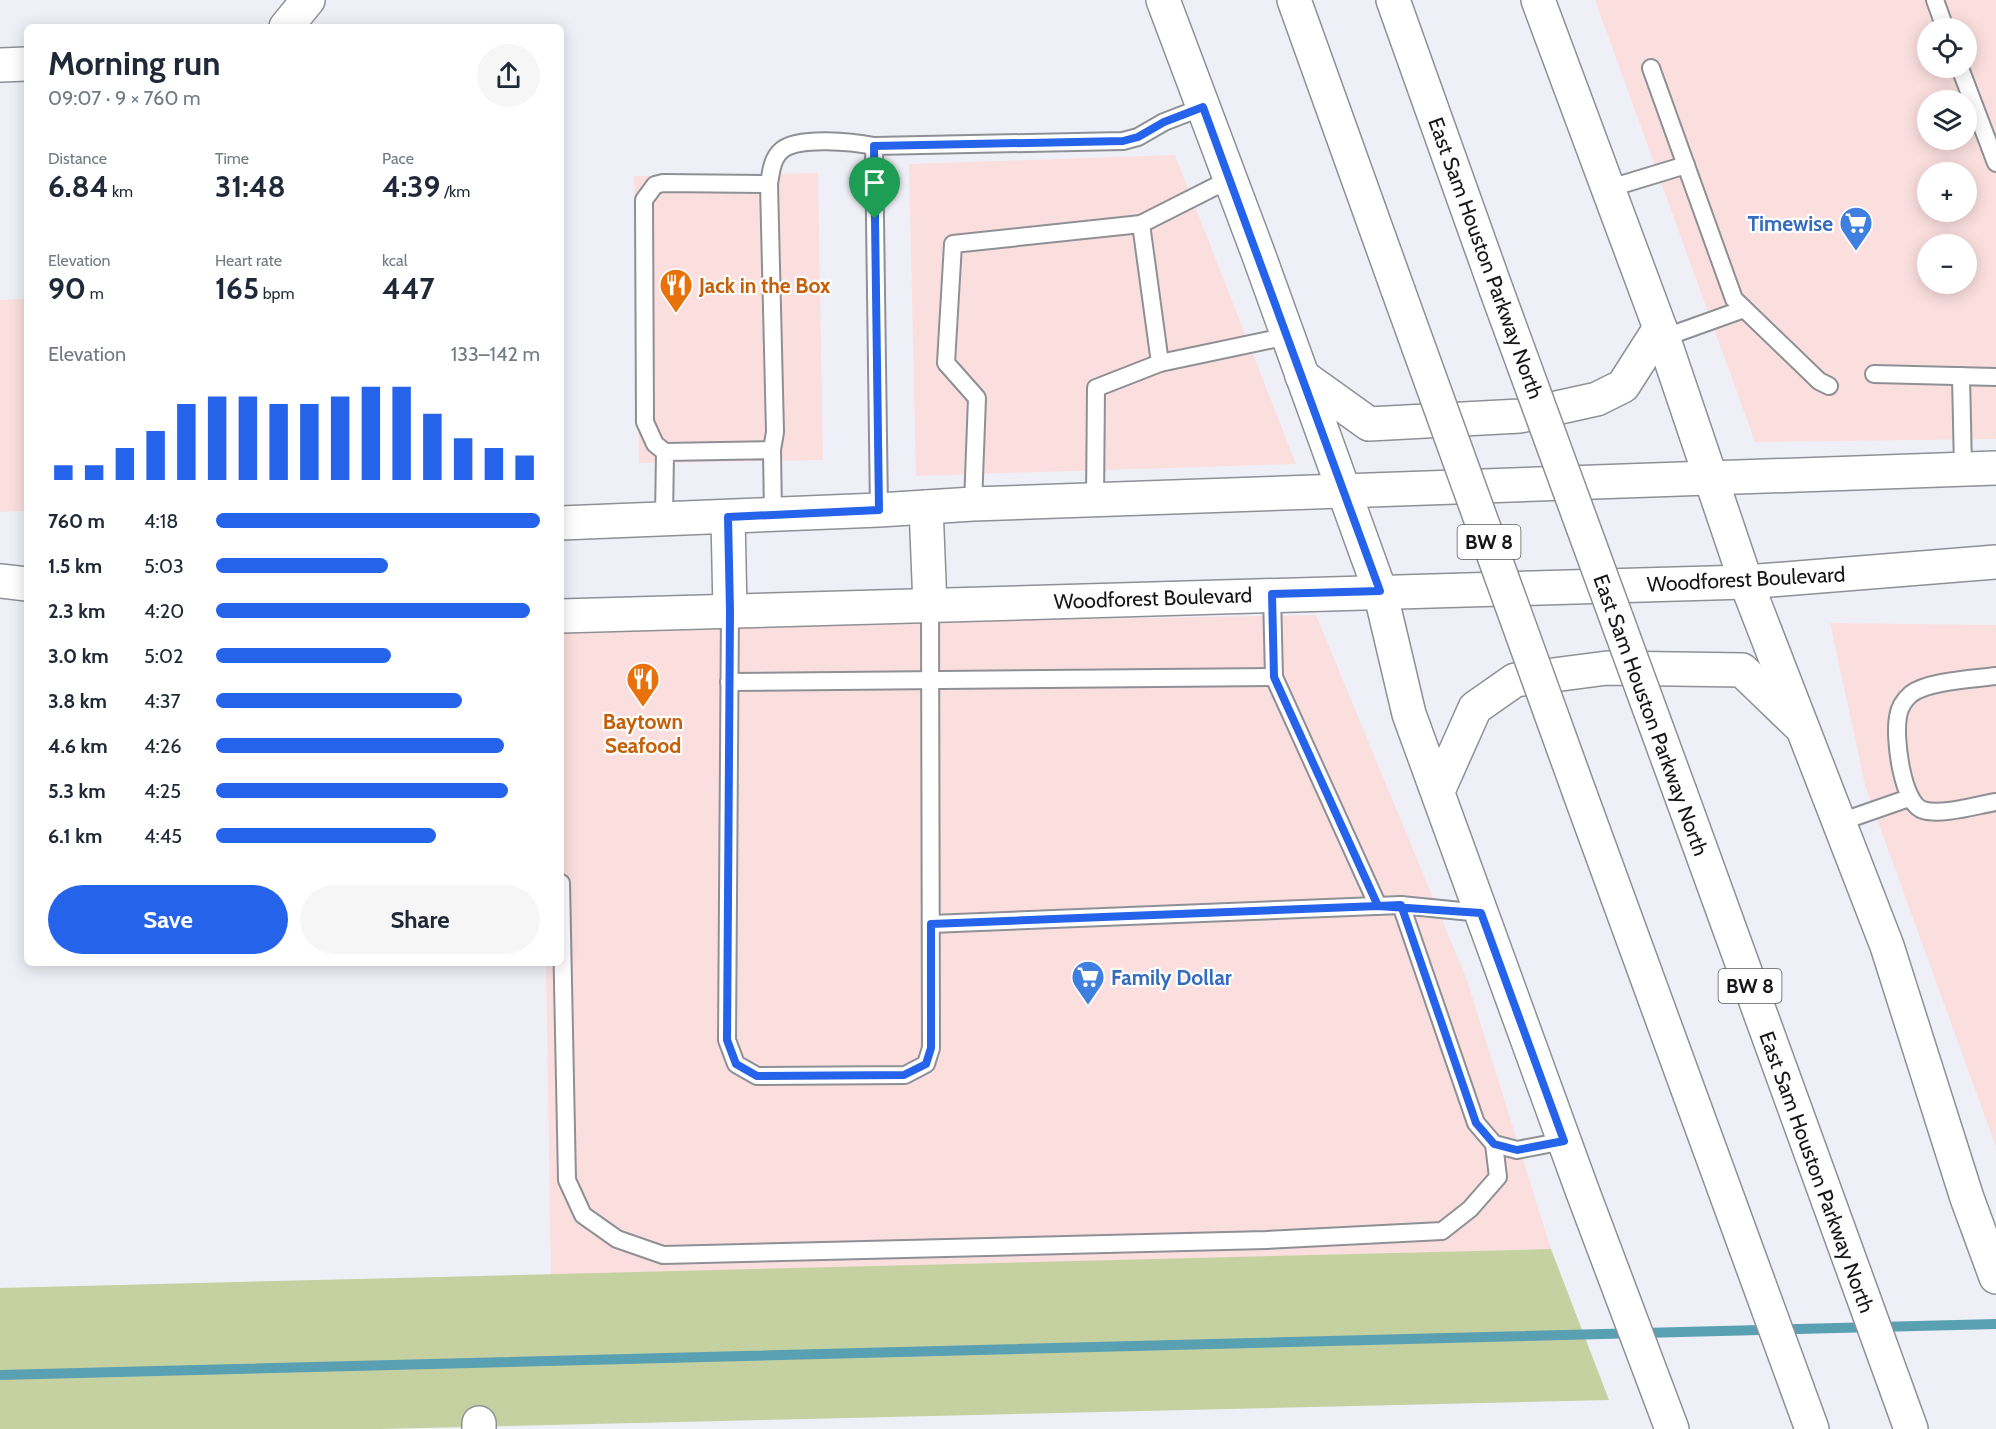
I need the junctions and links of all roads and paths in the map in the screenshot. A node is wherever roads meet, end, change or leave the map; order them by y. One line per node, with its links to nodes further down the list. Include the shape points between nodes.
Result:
1 (1163, 0): 11 (main road)
2 (1294, 0): 71 (main road, BW 8, bridge)
3 (1393, 0): 72 (main road, East Sam Houston Parkway North / BW 8, bridge)
4 (1538, 0): 17 (main road)
5 (1935, 0): 6 (lane)
6 (1941, 18)
7 (24, 64): 8 (main road)
8 (0, 65)
9 (1651, 68): 14 (lane)
10 (1964, 78): 13 (lane)
11 (1203, 107): 12 (lane, via 1123,141); 15 (main road)
12 (874, 146): 16 (lane, via 850,141 803,143 783,149 773,163); 37 (lane)
13 (1996, 163)
14 (1686, 165): 17 (lane); 19 (lane, via 1734,299)
15 (1230, 179): 18 (lane); 21 (main road)
16 (769, 184): 28 (lane, via 775,432); 29 (lane, via 663,183 655,185 644,200 645,422 655,444)
17 (1607, 189): 20 (main road)
18 (1141, 224): 22 (lane); 35 (lane, via 953,244 946,363 977,398)
19 (1744, 309): 20 (lane); 27 (lane, via 1819,381)
20 (1661, 333): 24 (main road, via 1623,386 1597,399 1520,416 1370,424); 32 (main road)
21 (1288, 336): 22 (lane); 24 (main road)
22 (1160, 363): 34 (lane, via 1096,388)
23 (1874, 374): 25 (lane)
24 (1302, 375): 33 (main road)
25 (1961, 376): 26 (lane); 30 (lane)
26 (1996, 377)
27 (1829, 386)
28 (772, 450): 29 (lane); 38 (lane)
29 (665, 452): 40 (lane)
30 (1963, 468): 31 (main road); 32 (main road)
31 (1996, 468)
32 (1711, 480): 33 (main road); 46 (main road)
33 (1344, 492): 34 (main road); 48 (main road)
34 (1095, 501): 35 (main road)
35 (973, 504): 36 (main road)
36 (926, 507): 37 (main road); 50 (main road)
37 (879, 510): 38 (main road)
38 (773, 515): 39 (main road)
39 (728, 517): 40 (main road); 51 (main road)
40 (664, 519): 41 (main road)
41 (564, 523)
42 (1996, 562): 46 (main road, Woodforest Boulevard)
43 (0, 568): 44 (main road)
44 (24, 568)
45 (0, 580): 47 (main road)
46 (1746, 582): 48 (main road, Woodforest Boulevard); 57 (main road)
47 (24, 584)
48 (1380, 591): 49 (main road, Woodforest Boulevard); 58 (main road, via 1409,714)
49 (1272, 594): 50 (main road, Woodforest Boulevard); 54 (lane)
50 (930, 605): 51 (main road, Woodforest Boulevard); 56 (lane)
51 (730, 611): 52 (main road, Woodforest Boulevard); 55 (lane)
52 (564, 616)
53 (1996, 675): 59 (lane, via 1924,687 1902,705 1898,731)
54 (1274, 677): 56 (lane); 63 (lane)
55 (729, 682): 56 (lane); 65 (lane, via 727,1040 736,1064 757,1076 904,1075 926,1064 931,1048)
56 (930, 682): 65 (lane)
57 (1806, 731): 58 (main road, via 1742,670 1607,668 1515,681 1475,708); 61 (main road)
58 (1438, 791): 64 (main road)
59 (1909, 798): 60 (lane, via 1922,810 1936,812); 61 (lane)
60 (1996, 802)
61 (1840, 822): 69 (main road, via 1887,946)
62 (1401, 905): 63 (lane); 64 (lane); 68 (lane, via 1476,1123)
63 (1378, 906): 65 (lane)
64 (1481, 913): 67 (main road)
65 (931, 924)
66 (563, 966): 68 (lane, via 567,1180 583,1215 617,1239 663,1255 1242,1241 1442,1231 1470,1209 1498,1177)
67 (1564, 1141): 68 (lane, via 1517,1150); 70 (main road)
68 (1494, 1144)
69 (1994, 1273)
70 (1672, 1429)
71 (1812, 1429)
72 (1911, 1429)

